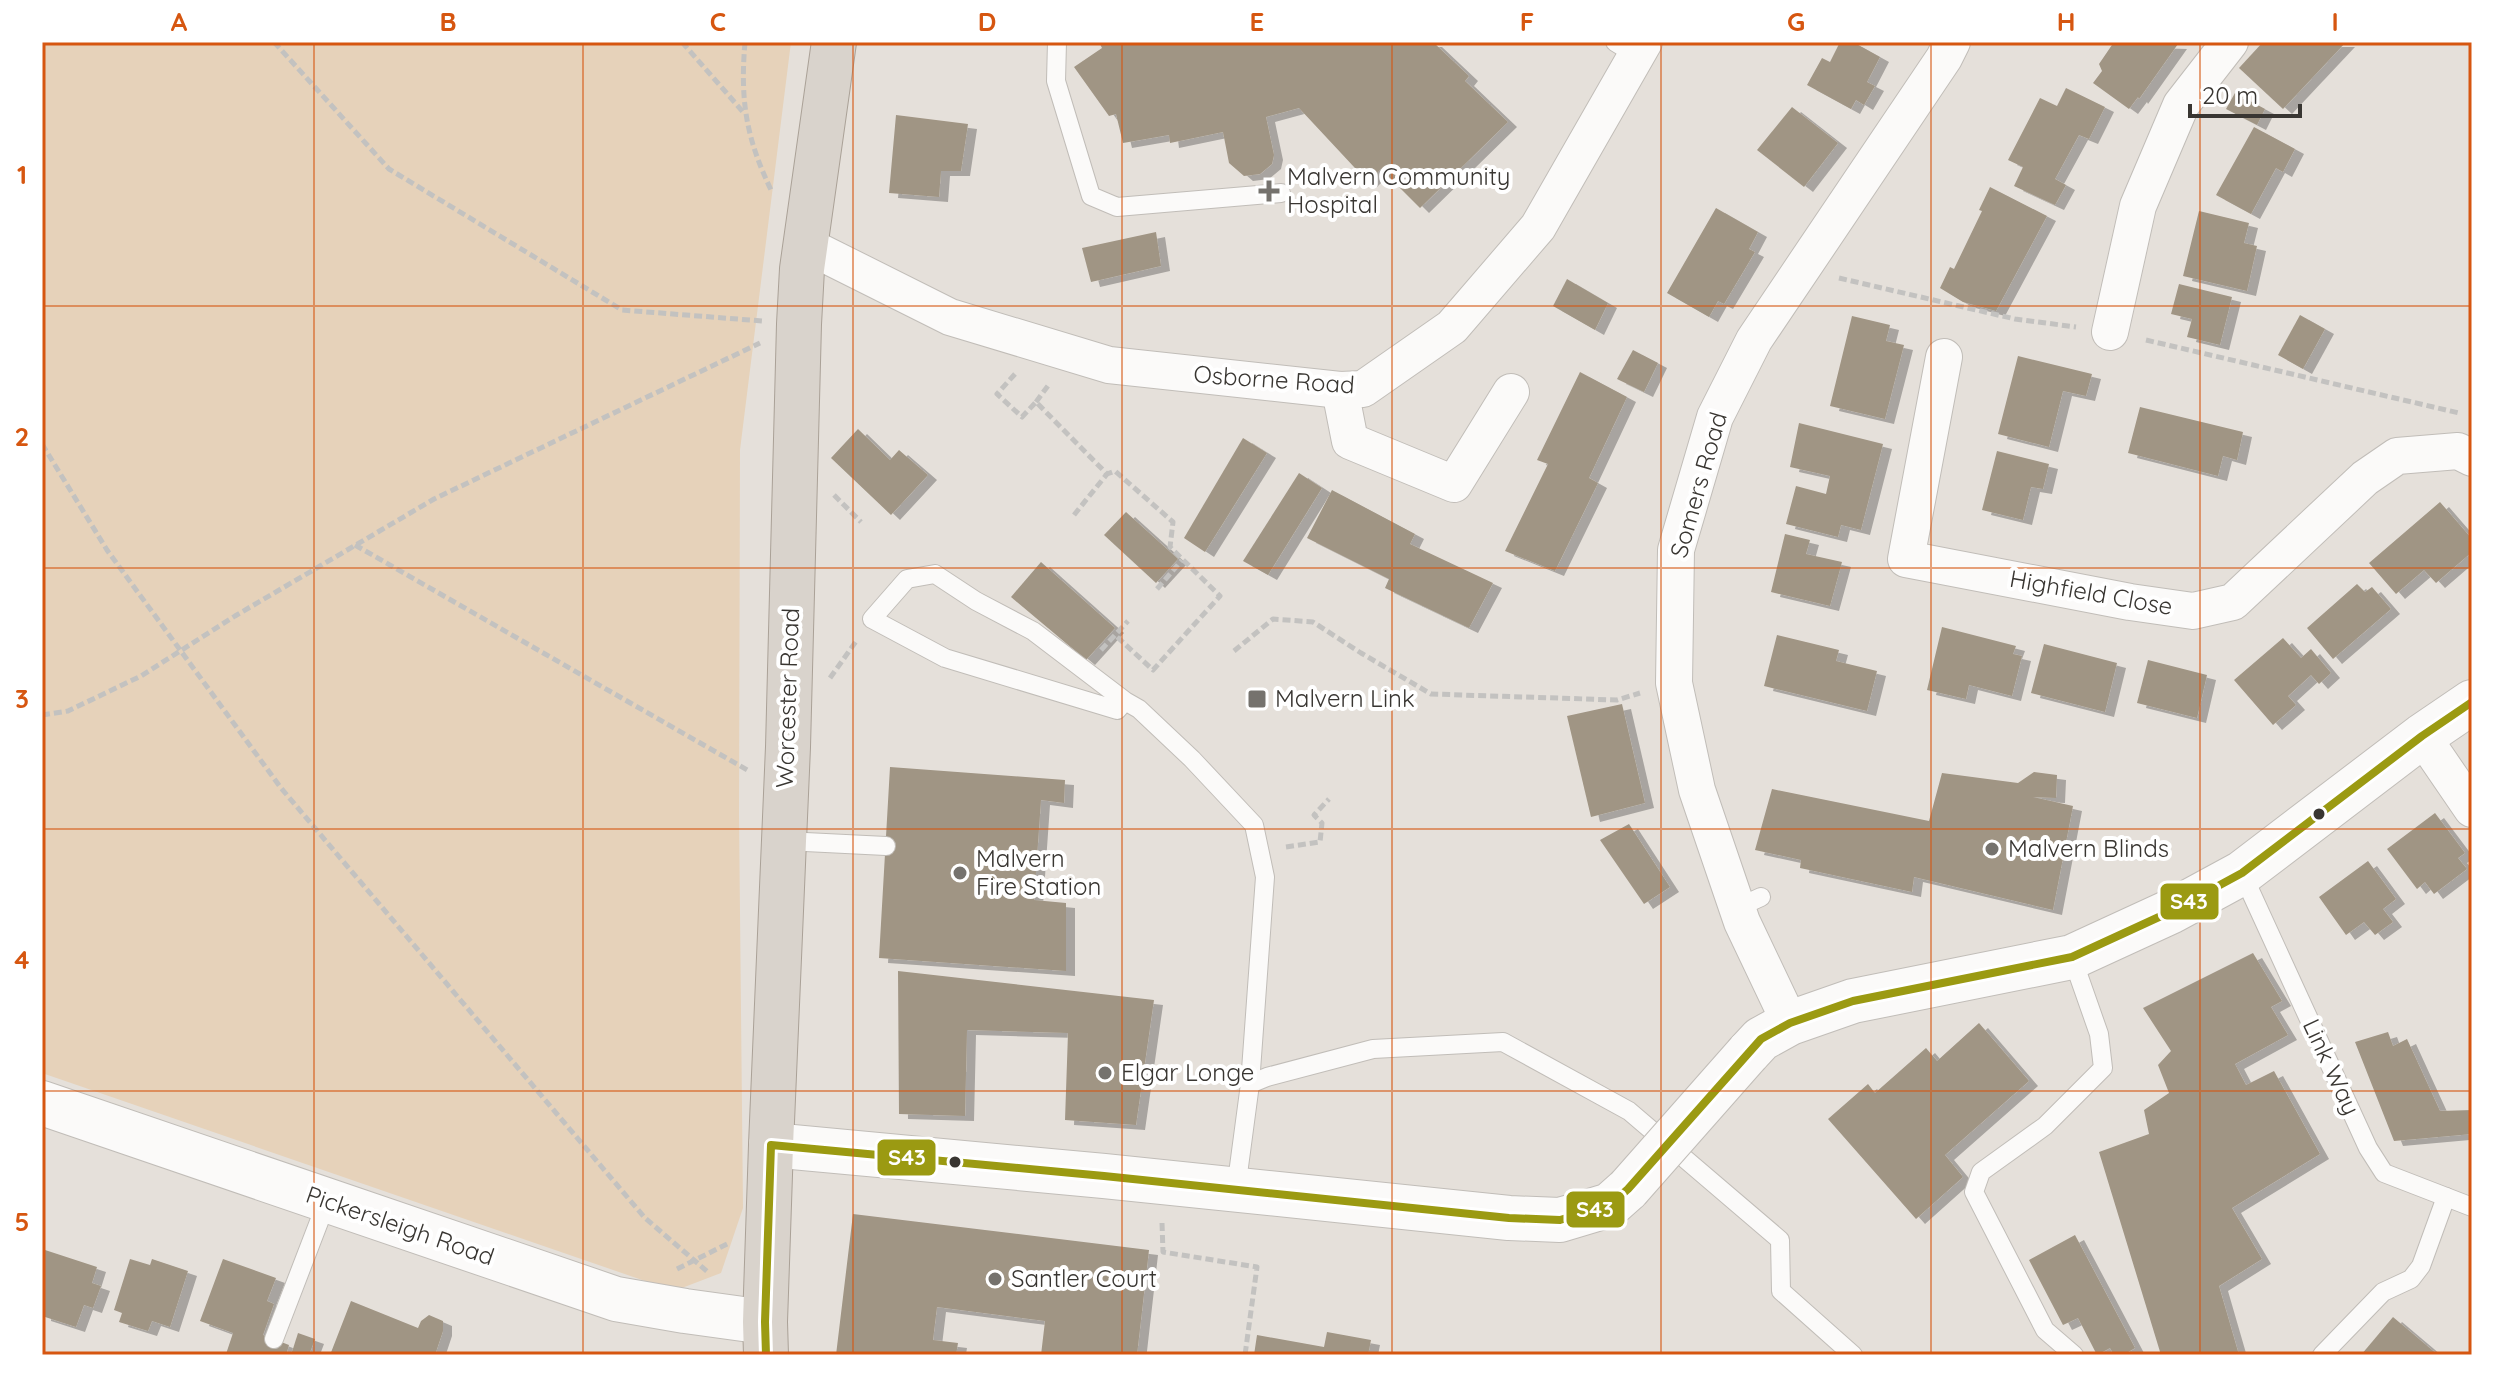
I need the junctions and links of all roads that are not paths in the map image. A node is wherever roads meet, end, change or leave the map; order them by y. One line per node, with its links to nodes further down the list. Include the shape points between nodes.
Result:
1 (834, 42): 7 (highway, Worcester Road)
2 (1057, 42): 6 (lane, via 1056,81 1091,196 1117,207)
3 (1952, 42): 21 (street, Somers Road, via 1754,340 1715,417 1676,550 1674,683 1697,790 1749,902)
4 (2230, 42): 8 (street, via 2181,105 2138,206)
5 (1632, 46): 10 (street, Osborne Road, via 1538,227 1452,327 1363,389)
6 (1281, 193)
7 (804, 257): 10 (street, Osborne Road, via 1061,368 1109,365); 17 (highway, Worcester Road)
8 (2111, 329)
9 (1944, 357): 12 (street, Highfield Close, via 1906,559 2115,599 2193,611 2233,602 2365,478 2397,456 2458,451)
10 (1340, 390): 11 (street, via 1350,441 1454,484)
11 (1511, 392)
12 (2472, 458)
13 (1125, 701): 13 (lane, via 1117,710 945,658 872,619 907,579 935,574 1033,631); 22 (lane, via 1192,759 1254,825 1265,877)
14 (2472, 702): 15 (street)
15 (2422, 736): 16 (street); 19 (street)
16 (2472, 809)
17 (785, 841): 18 (lane); 24 (highway, Worcester Road)
18 (886, 846)
19 (2242, 873): 20 (street); 26 (lane, Link Way, via 2368,1148 2384,1173)
20 (2072, 957): 21 (street, via 1853,1001); 32 (lane, via 2099,1034 2103,1068 2045,1126 1981,1172 1974,1192 2045,1330)
21 (1790, 1023): 25 (street, bridge, via 1761,1039 1610,1205 1560,1220)
22 (1250, 1084): 25 (lane); 31 (lane, via 1373,1049 1503,1042 1629,1111 1780,1240 1781,1291)
23 (42, 1103): 27 (street, Pickersleigh Road)
24 (771, 1145): 25 (street); 29 (highway, Worcester Road)
25 (1236, 1189)
26 (2446, 1197): 28 (lane, Link Way); 33 (lane, via 2421,1266 2411,1279 2383,1292)
27 (327, 1201): 29 (street, Pickersleigh Road, via 616,1299 685,1311); 30 (lane)
28 (2472, 1207)
29 (766, 1338)
30 (274, 1339)
31 (1853, 1355)
32 (2074, 1355)
33 (2322, 1355)

